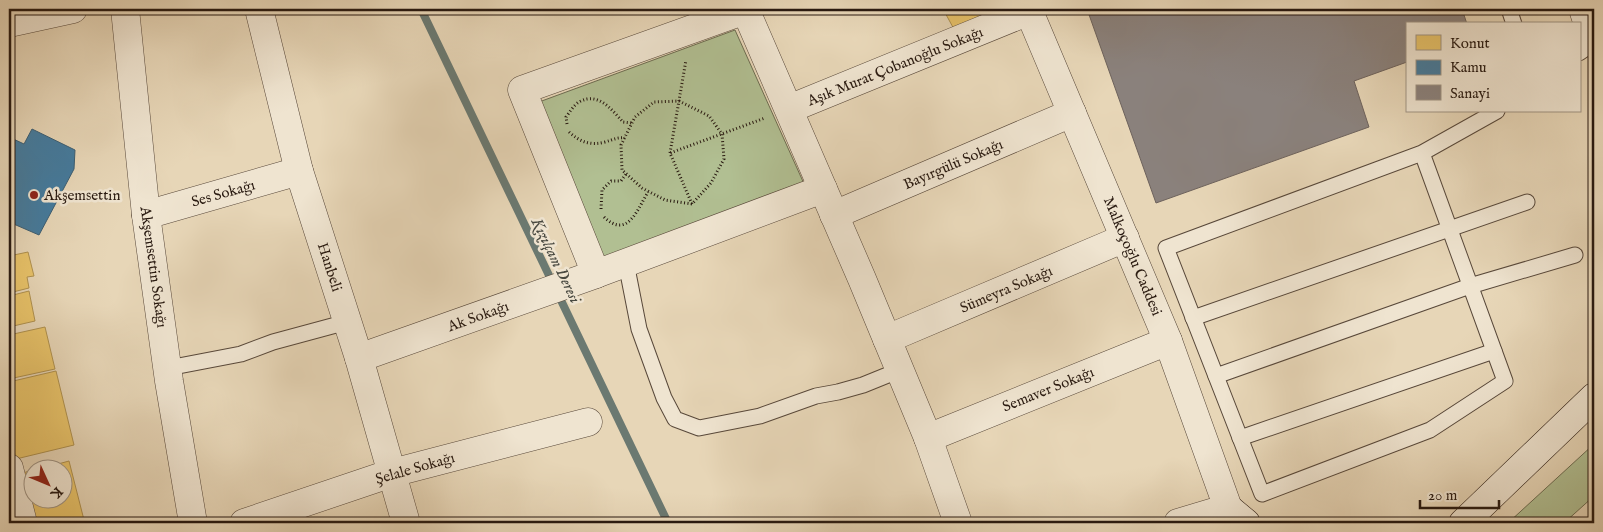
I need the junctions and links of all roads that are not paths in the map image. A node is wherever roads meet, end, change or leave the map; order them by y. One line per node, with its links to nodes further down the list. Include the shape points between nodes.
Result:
1 (73, 9): 9 (street)
2 (125, 9): 19 (street, Akşemsettin Sokağı)
3 (259, 9): 16 (street, Hanbeli)
4 (746, 9): 12 (street); 25 (street, via 522,90)
5 (1509, 9): 8 (lane)
6 (1583, 9): 10 (street)
7 (1028, 10): 12 (street, Aşık Murat Çobanoğlu Sokağı); 14 (street, Malkoçoğlu Caddesi)
8 (1513, 22)
9 (9, 23)
10 (1594, 43): 11 (lane)
11 (1580, 52)
12 (789, 109): 17 (street)
13 (1495, 112): 15 (lane)
14 (1072, 114): 20 (street, Bayırgülü Sokağı); 22 (street, Malkoçoğlu Caddesi)
15 (1422, 153): 21 (lane); 27 (lane, via 1166,248)
16 (299, 171): 19 (street, Ses Sokağı); 28 (street, Hanbeli)
17 (823, 189): 20 (street); 24 (street, Ak Sokağı)
18 (1527, 202): 21 (lane)
19 (146, 215): 33 (street, Akşemsettin Sokağı)
20 (834, 215): 29 (street)
21 (1450, 229): 26 (lane); 27 (lane)
22 (1125, 238): 29 (street, Sümeyra Sokağı); 30 (street, Malkoçoğlu Caddesi)
23 (1575, 255): 26 (lane)
24 (626, 263): 25 (street, Ak Sokağı); 34 (lane, via 639,329 675,419 699,428 760,416)
25 (584, 278): 32 (street, Ak Sokağı)
26 (1470, 286): 31 (lane); 35 (lane)
27 (1193, 318): 35 (lane)
28 (347, 322): 32 (street, Hanbeli); 33 (lane, via 241,354)
29 (887, 339): 34 (street)
30 (1168, 341): 38 (street, Semaver Sokağı); 42 (street, Malkoçoğlu Caddesi)
31 (1494, 351): 39 (lane); 39 (lane, via 1504,381 1430,430 1262,494)
32 (359, 358): 41 (street, Hanbeli)
33 (168, 368): 44 (street, Akşemsettin Sokağı)
34 (900, 370): 38 (street)
35 (1216, 376): 39 (lane)
36 (1594, 397): 49 (street)
37 (588, 422): 41 (street, Şelale Sokağı)
38 (928, 438): 47 (street)
39 (1240, 438)
40 (9, 468): 43 (street)
41 (392, 473): 45 (street, Şelale Sokağı); 46 (street, Hanbeli)
42 (1238, 518): 48 (street)
43 (23, 523)
44 (193, 523)
45 (244, 523)
46 (406, 523)
47 (958, 523)
48 (1178, 523)
49 (1463, 523)

